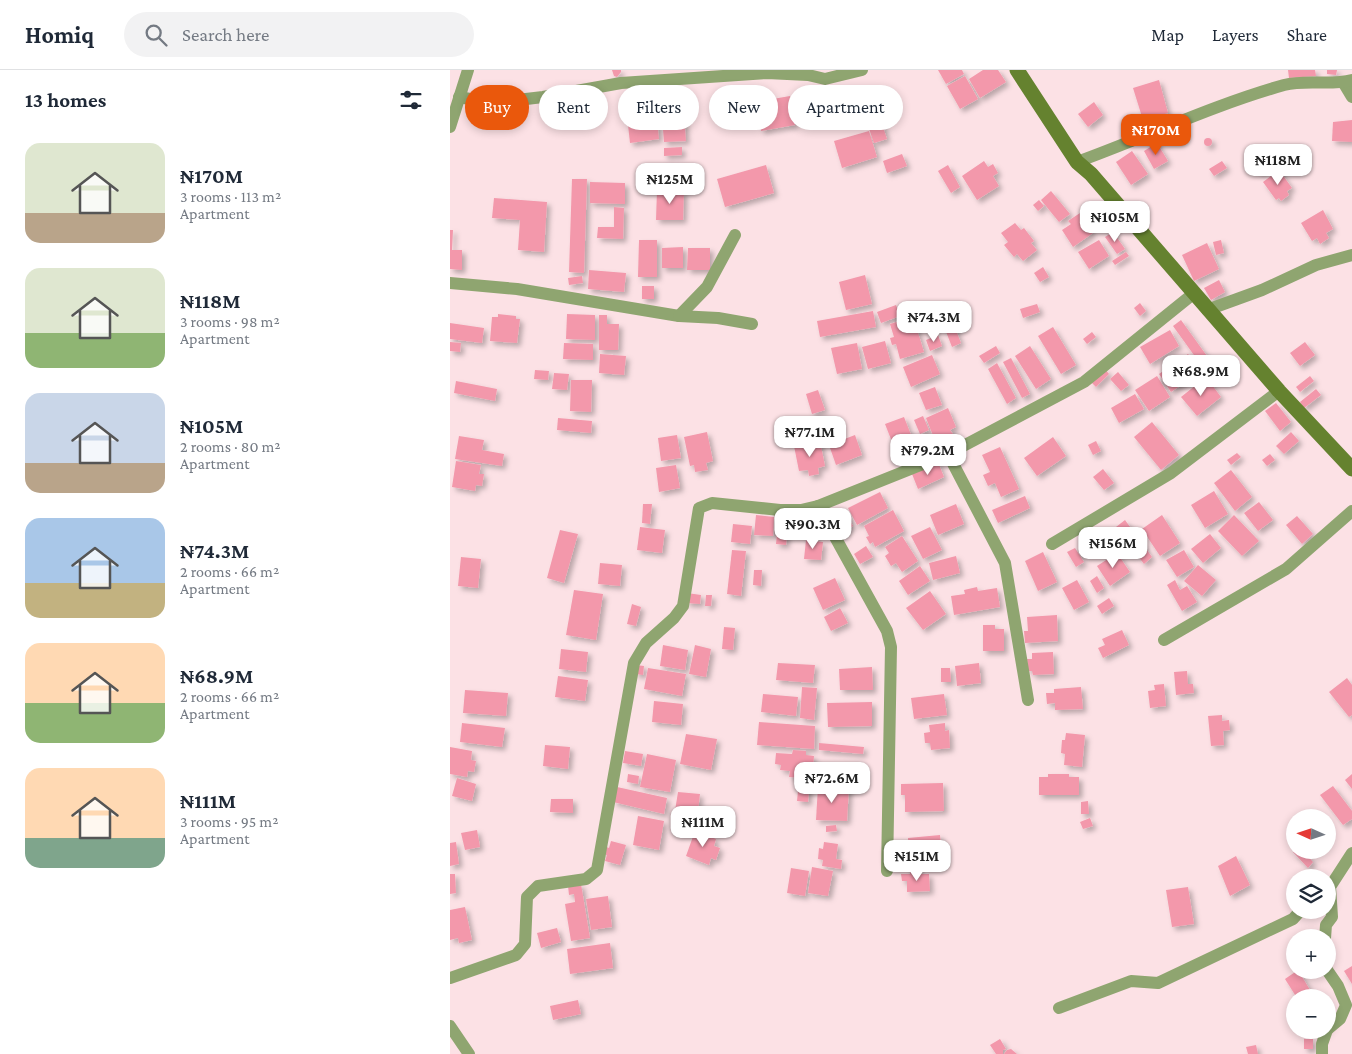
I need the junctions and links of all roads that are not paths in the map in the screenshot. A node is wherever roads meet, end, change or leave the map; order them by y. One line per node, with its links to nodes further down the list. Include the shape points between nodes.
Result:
1 (468, 70): 6 (street)
2 (862, 70): 4 (street, via 825,79)
3 (1017, 70): 9 (street)
4 (807, 72): 6 (street, via 621,83 492,103)
5 (1348, 81): 7 (street); 9 (street, via 1305,80 1284,85 1192,115)
6 (459, 97): 8 (street)
7 (1352, 97)
8 (450, 127)
9 (1077, 162): 13 (street)
10 (735, 235): 15 (street, via 707,287)
11 (1352, 255): 14 (street, via 1316,265 1262,290)
12 (450, 283): 15 (street, via 517,289)
13 (1193, 294): 14 (street); 18 (street, via 1084,382)
14 (1207, 310): 17 (street)
15 (679, 316): 16 (street)
16 (752, 324)
17 (1279, 391): 19 (street); 22 (street, via 1171,473)
18 (948, 454): 20 (street); 24 (street, via 1005,563)
19 (1352, 469)
20 (818, 506): 26 (street, via 887,632 891,647); 29 (street, via 780,510 712,504 699,508 683,606 646,643 634,663 597,870 586,879 538,886 527,897 525,944 516,955)
21 (1352, 511): 23 (street, via 1286,569)
22 (1052, 544)
23 (1164, 640)
24 (1028, 700)
25 (1352, 852): 27 (street)
26 (888, 871)
27 (1336, 877)
28 (1292, 919): 31 (street, via 1158,983 1131,981)
29 (450, 978)
30 (1333, 979): 32 (street, via 1346,1005)
31 (1059, 1008)
32 (1346, 1019)
33 (450, 1026): 35 (street)
34 (1324, 1039): 36 (street)
35 (468, 1054)
36 (1322, 1054)

